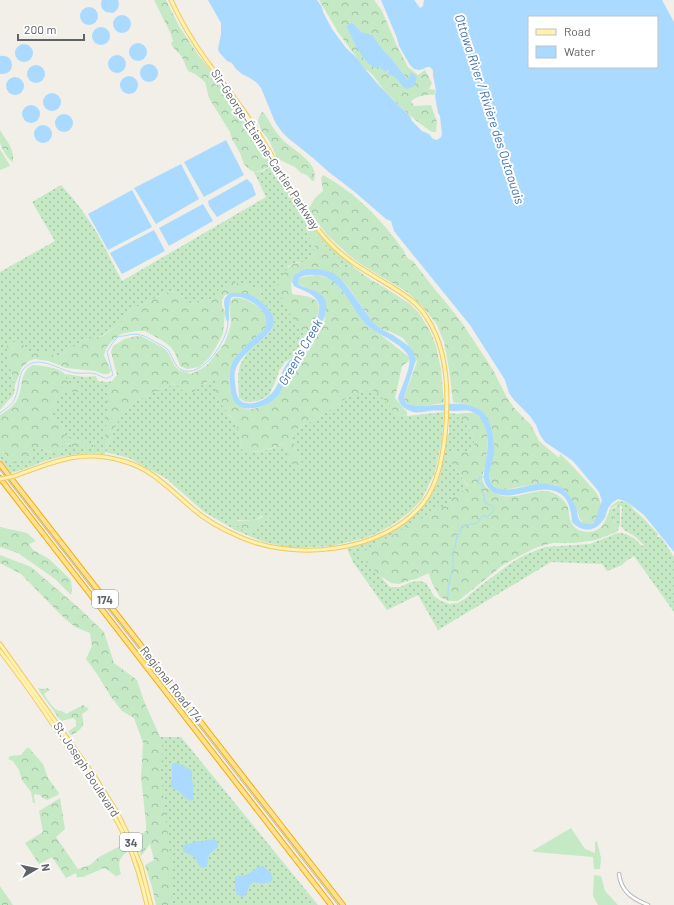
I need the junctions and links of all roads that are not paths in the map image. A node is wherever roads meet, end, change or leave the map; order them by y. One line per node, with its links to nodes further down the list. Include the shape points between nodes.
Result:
1 (171, 0): 3 (main road, Sir-George-Étienne-Cartier Parkway, bridge, via 196,44 269,150 308,218 332,246 419,307 435,331 440,346 447,404 438,474 423,502 410,516 392,529 374,538 321,550 294,550 241,538 199,513 154,475 121,460 80,456)
2 (0, 464): 12 (highway, Regional Road 174 / 174)
3 (0, 479): 11 (highway, Regional Road 174 / 174)
4 (0, 644): 6 (main road, St. Joseph Boulevard / 34)
5 (0, 651): 6 (main road, St. Joseph Boulevard / 34)
6 (16, 669): 7 (main road, St. Joseph Boulevard / 34)
7 (107, 801): 9 (main road, St. Joseph Boulevard / 34, via 127,841); 10 (main road, St. Joseph Boulevard / 34, via 118,814 130,839 141,866)
8 (620, 874): 13 (street, via 623,887 629,895)
9 (147, 905)
10 (151, 905)
11 (331, 905)
12 (343, 905)
13 (648, 905)

